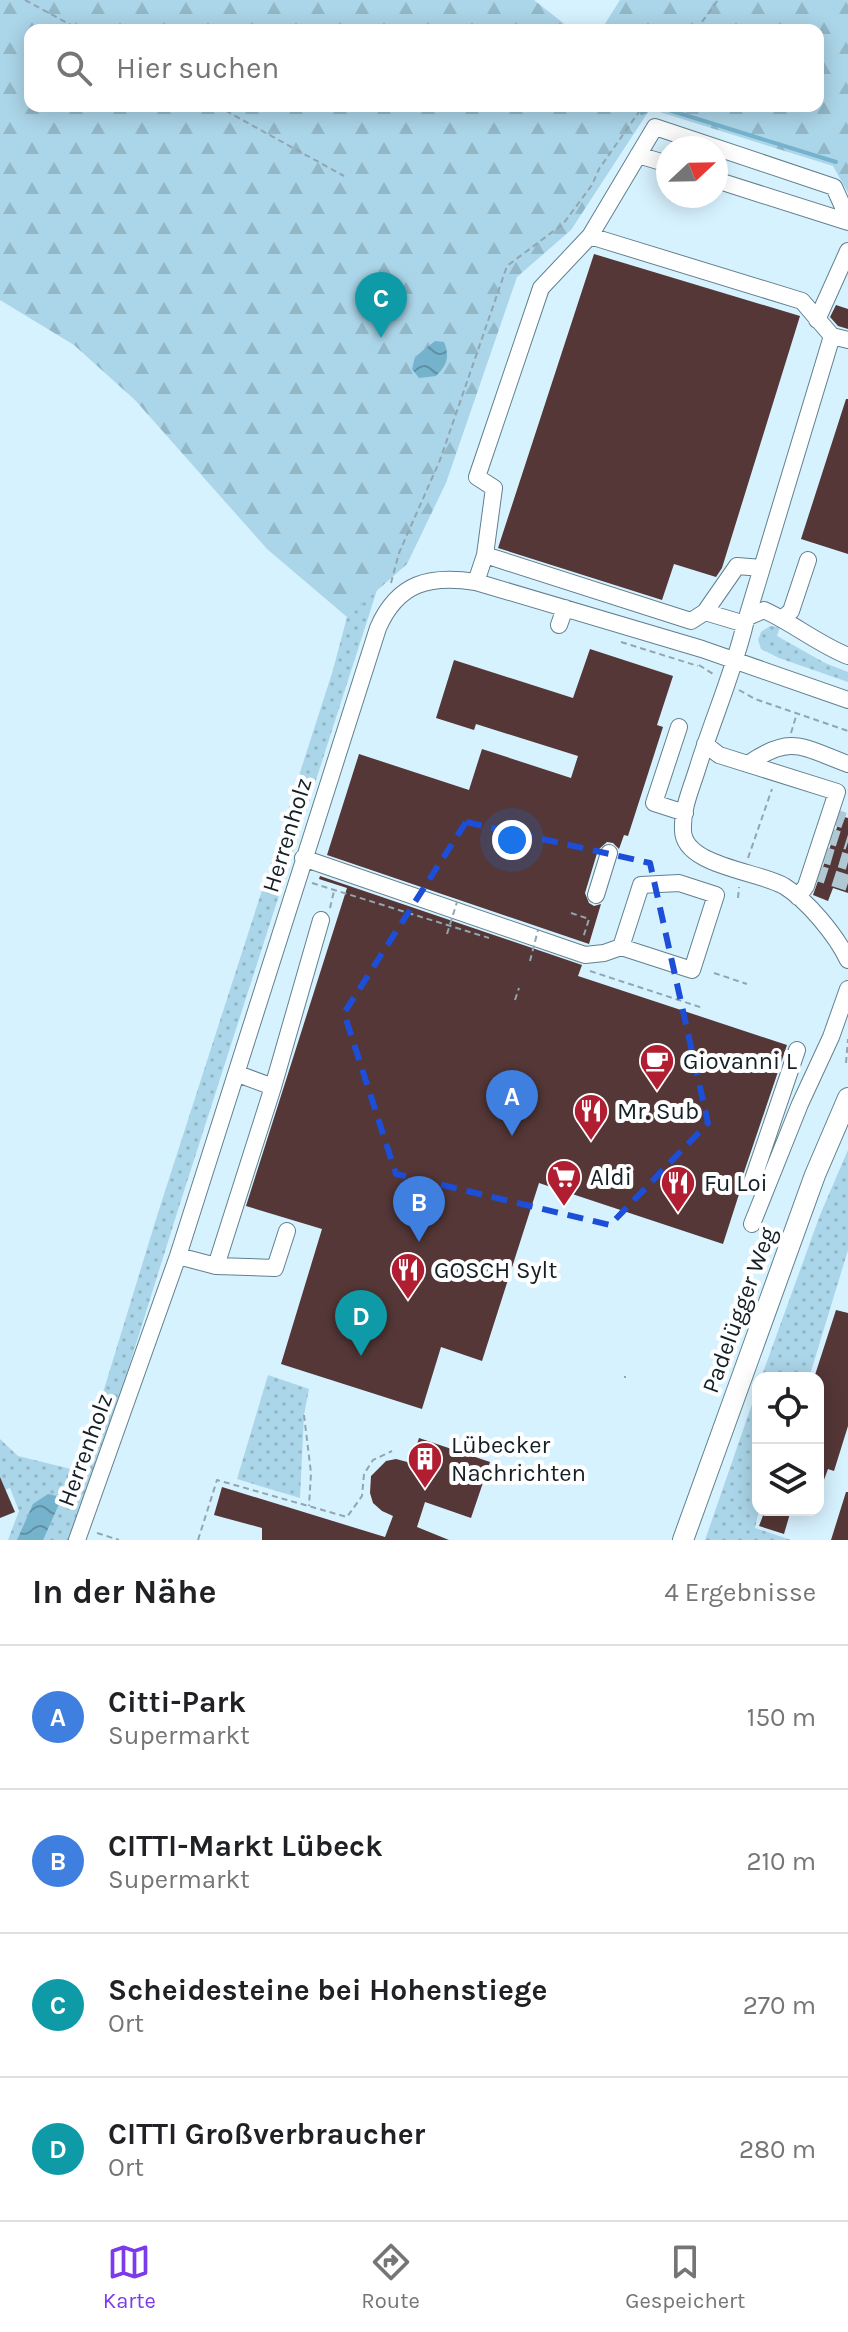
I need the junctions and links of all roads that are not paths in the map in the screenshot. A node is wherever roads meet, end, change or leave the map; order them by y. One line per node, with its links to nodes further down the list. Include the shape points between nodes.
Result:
1 (638, 155): 2 (street); 4 (street, via 655,127 834,187); 5 (street)
2 (656, 160)
3 (728, 184): 4 (street)
4 (848, 220)
5 (590, 236): 7 (street, via 802,301); 9 (street, via 541,288 477,477 494,488)
6 (848, 251): 7 (street)
7 (817, 320): 8 (street)
8 (840, 338): 11 (street)
9 (485, 555): 12 (street); 14 (street, via 691,621)
10 (808, 560): 15 (street, via 791,611)
11 (762, 568): 14 (street, via 737,566); 16 (street)
12 (476, 582): 13 (street, Herrenholz); 27 (street, Herrenholz, via 447,577 426,581 398,599 383,618)
13 (565, 608): 17 (street); 19 (street, Herrenholz, via 700,657)
14 (705, 612): 16 (street)
15 (783, 618): 16 (street, via 764,610); 18 (street)
16 (746, 620): 19 (street)
17 (559, 625)
18 (848, 656)
19 (736, 662): 20 (street, Herrenholz); 22 (street)
20 (848, 700)
21 (679, 727): 25 (street, via 654,803)
22 (705, 744): 23 (street, via 719,755); 25 (street)
23 (748, 764): 24 (street, via 769,749 788,744); 29 (street, via 837,792)
24 (848, 764)
25 (685, 813): 29 (street, via 684,841 696,854 779,884)
26 (609, 853): 28 (street)
27 (303, 858): 31 (street, via 579,953); 35 (street, Herrenholz)
28 (596, 895)
29 (798, 897): 32 (street)
30 (321, 920): 36 (street)
31 (621, 947): 31 (street, via 641,885 679,883 716,895 692,970)
32 (848, 960)
33 (848, 989): 39 (street)
34 (797, 1050): 38 (street)
35 (238, 1074): 36 (street); 43 (street, Herrenholz)
36 (273, 1087): 44 (street)
37 (848, 1098): 46 (main road, Padelügger Weg)
38 (781, 1099): 39 (street); 40 (street)
39 (800, 1104): 41 (street)
40 (751, 1185)
41 (752, 1224)
42 (287, 1231): 44 (street, via 275,1268)
43 (178, 1256): 44 (street); 45 (street, Herrenholz)
44 (216, 1266)
45 (80, 1534)
46 (683, 1540)

